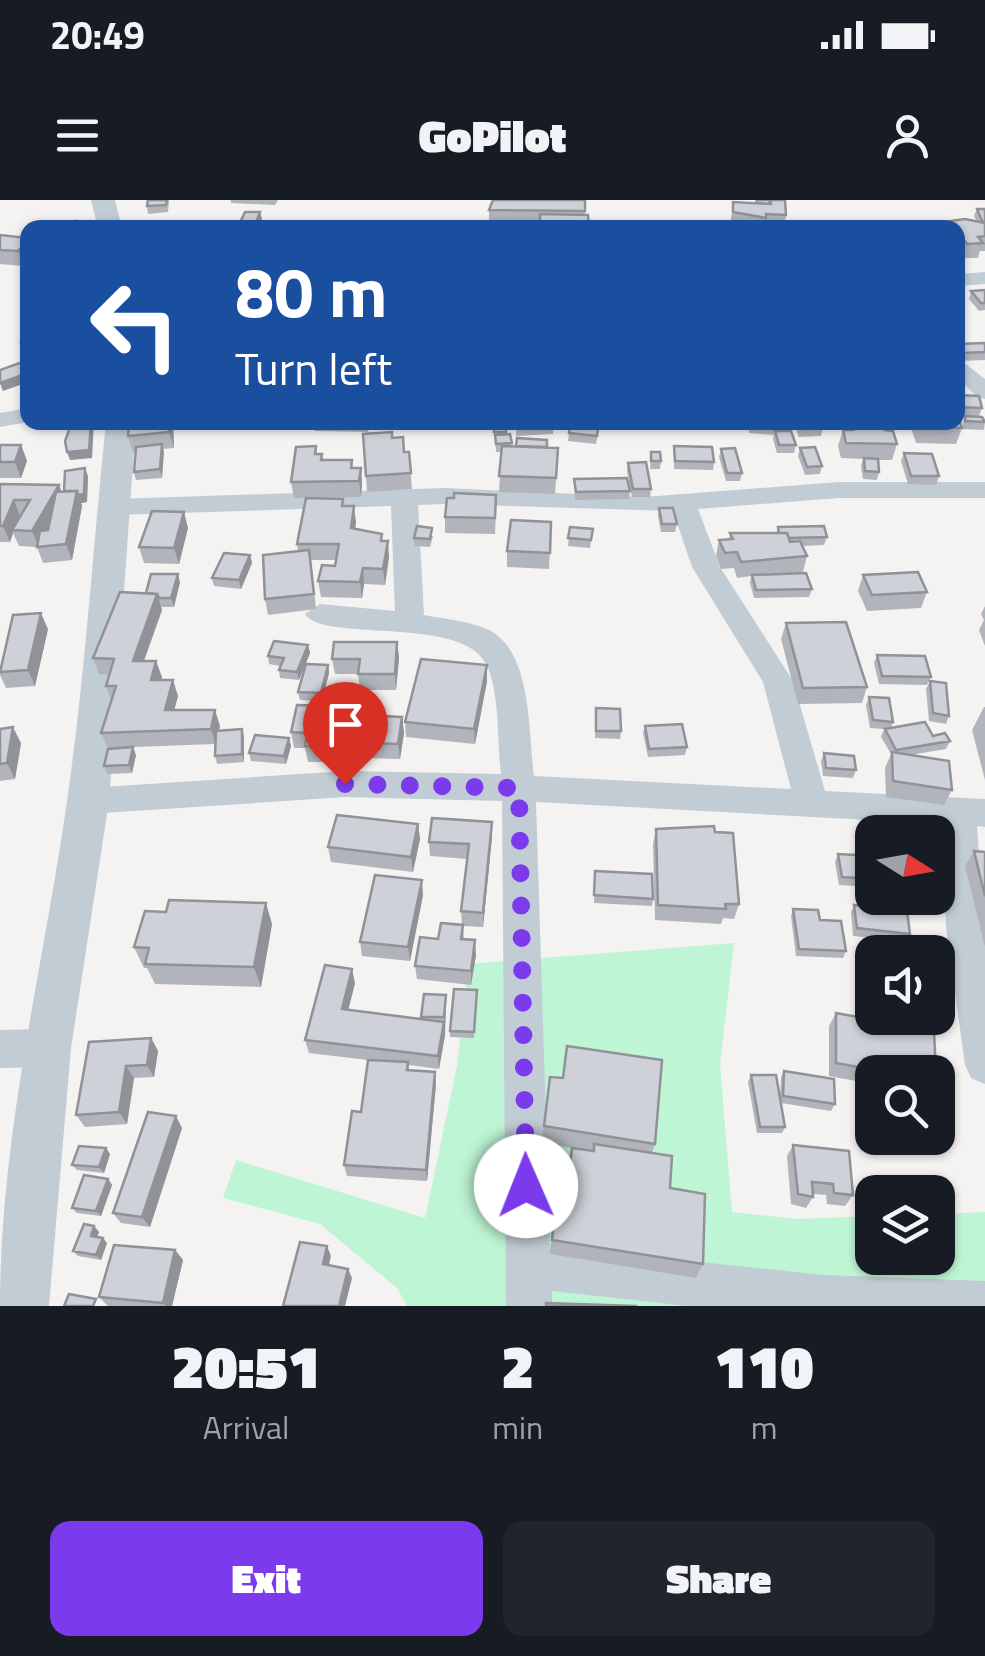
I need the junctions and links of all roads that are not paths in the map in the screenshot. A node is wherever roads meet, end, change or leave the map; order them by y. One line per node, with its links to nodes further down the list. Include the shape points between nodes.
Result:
1 (965, 372): 2 (street)
2 (985, 392)
3 (121, 430): 7 (street)
4 (985, 490): 6 (street, via 839,490)
5 (404, 498): 6 (street); 7 (street); 9 (street)
6 (684, 503): 12 (street, via 706,567 778,681)
7 (116, 508): 11 (street)
8 (320, 614): 9 (street)
9 (410, 622): 10 (street, via 489,644 504,668)
10 (519, 788): 11 (street, via 345,784); 12 (street); 17 (street)
11 (88, 801): 14 (street)
12 (811, 802): 13 (street)
13 (972, 812): 16 (street, via 964,928)
14 (47, 1048): 15 (street); 19 (street)
15 (0, 1049)
16 (985, 1065)
17 (528, 1286): 18 (street)
18 (985, 1304)
19 (21, 1306)

